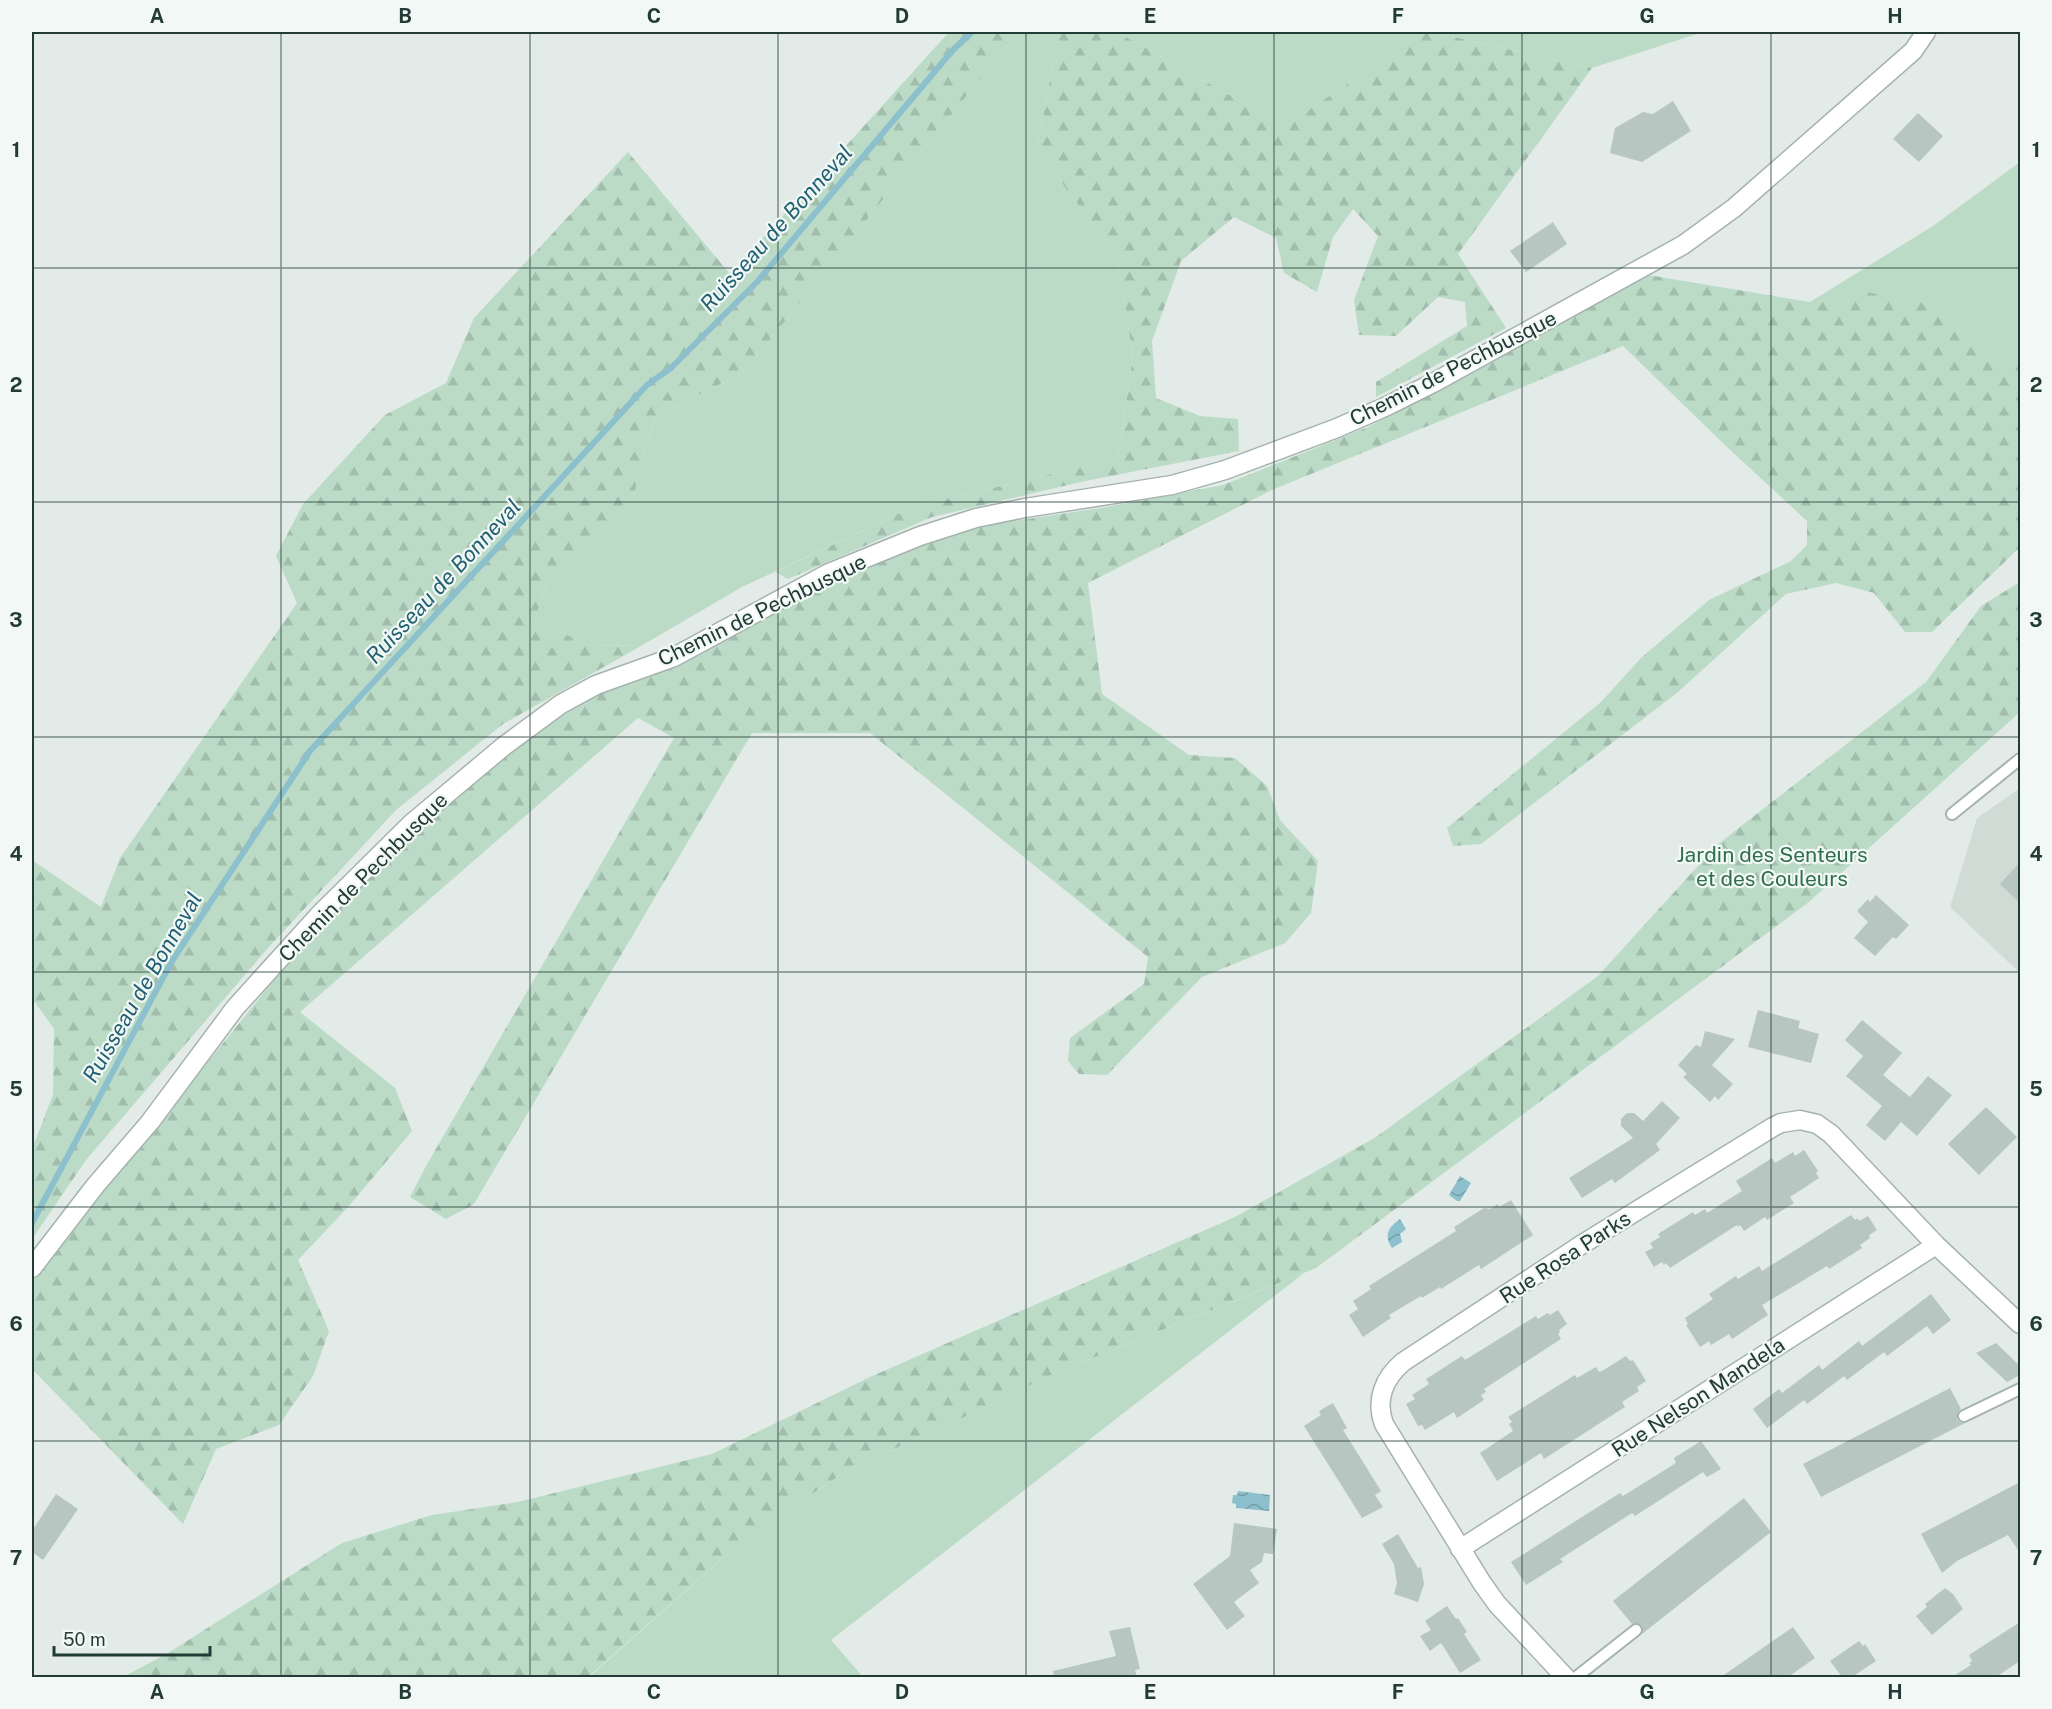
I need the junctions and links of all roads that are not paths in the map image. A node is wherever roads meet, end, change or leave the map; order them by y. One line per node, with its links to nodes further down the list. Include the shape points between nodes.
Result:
1 (1926, 32): 5 (street, Chemin de Pechbusque, via 1913,51 1734,208 1683,245 1433,383 1337,428 1225,470 1172,485 976,518 920,536 829,573 674,657 596,685 561,704 412,823 320,914 235,1008 150,1122)
2 (2020, 759): 3 (lane)
3 (1952, 814)
4 (1936, 1245): 6 (street, Rue Rosa Parks); 9 (street, Rue Nelson Mandela); 9 (street, Rue Rosa Parks, via 1838,1140 1816,1124 1800,1120 1773,1127 1581,1245 1403,1362 1390,1374 1382,1391 1379,1408 1384,1424)
5 (32, 1268)
6 (2020, 1324)
7 (2020, 1389): 8 (lane)
8 (1964, 1416)
9 (1460, 1549): 11 (street, Rue Rosa Parks, via 1497,1604)
10 (1636, 1630): 12 (lane)
11 (1566, 1677)
12 (1575, 1677)

